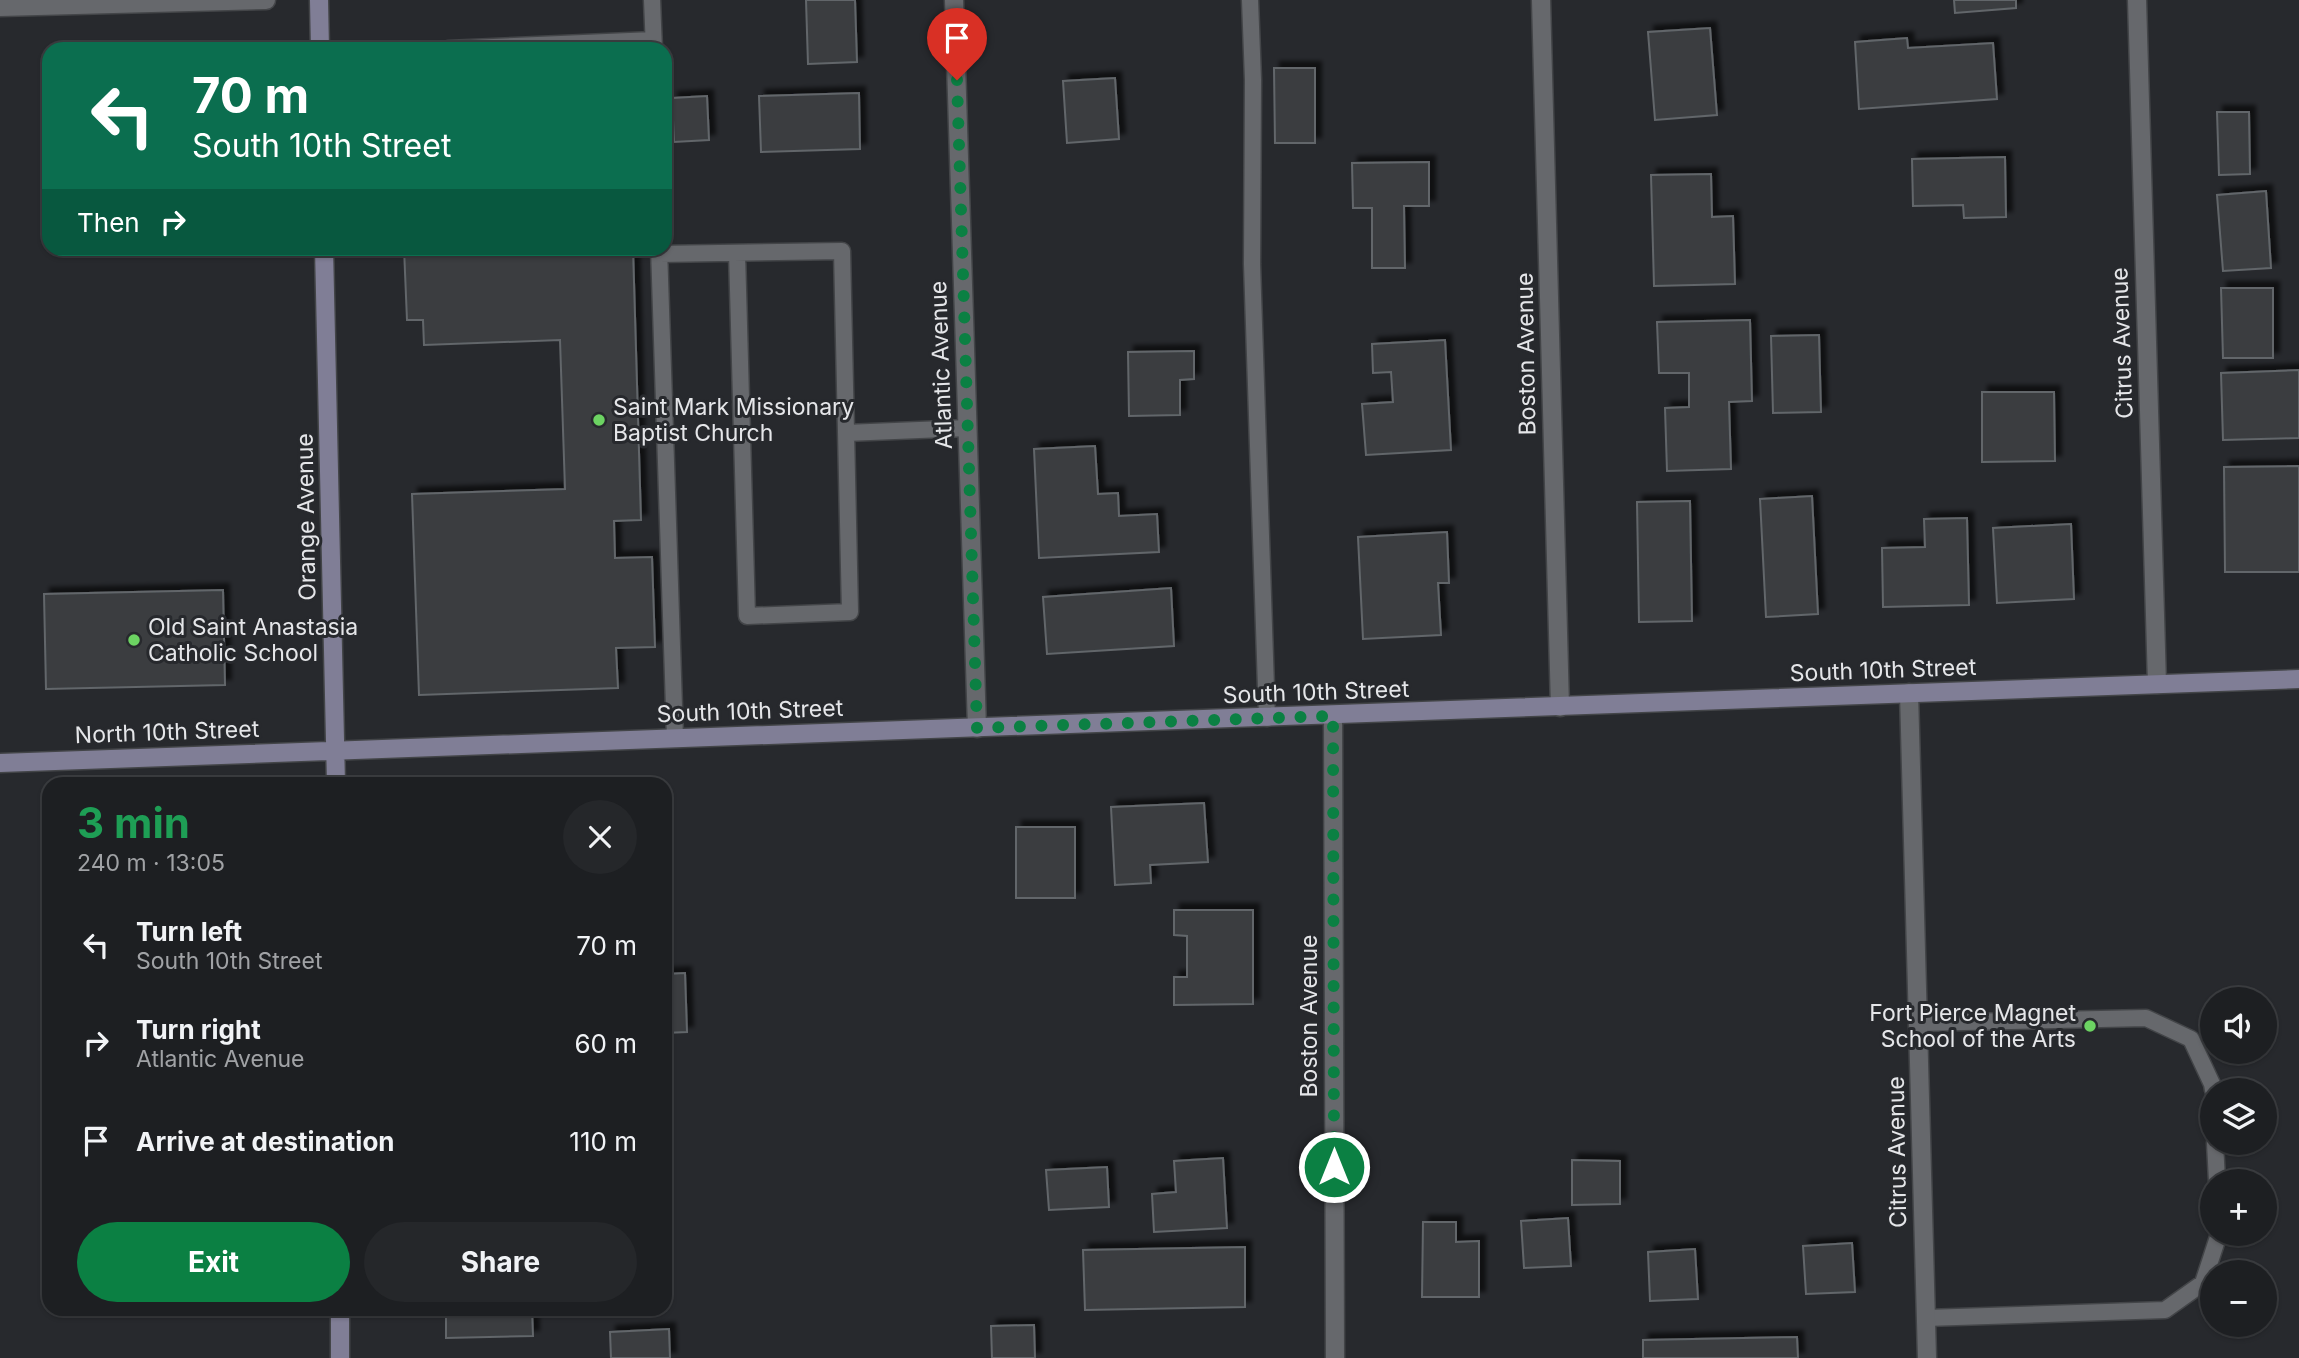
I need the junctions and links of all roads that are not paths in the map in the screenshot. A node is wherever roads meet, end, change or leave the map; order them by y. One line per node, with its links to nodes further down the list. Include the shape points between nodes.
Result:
1 (266, 0): 8 (street)
2 (319, 0): 9 (street)
3 (652, 0): 10 (lane)
4 (954, 0): 15 (street, Atlantic Avenue)
5 (1250, 0): 22 (lane, via 1252,264)
6 (1541, 0): 20 (street, Boston Avenue)
7 (2137, 0): 18 (street, Citrus Avenue)
8 (0, 7)
9 (320, 42)
10 (654, 42)
11 (672, 251): 12 (lane)
12 (737, 253): 16 (lane, via 842,251); 16 (lane, via 747,617 850,612)
13 (324, 256): 25 (street, Orange Avenue)
14 (659, 256): 24 (lane)
15 (968, 428): 16 (lane); 23 (street, Atlantic Avenue)
16 (846, 433)
17 (2299, 679): 18 (street, South 10th Street)
18 (2157, 684): 19 (street, South 10th Street)
19 (1909, 693): 20 (street, South 10th Street); 28 (street, Citrus Avenue)
20 (1560, 707): 21 (street, South 10th Street)
21 (1333, 716): 22 (street, South 10th Street); 34 (street, Boston Avenue)
22 (1267, 718): 23 (street, South 10th Street)
23 (977, 728): 24 (street, South 10th Street)
24 (675, 738): 25 (street, South 10th Street)
25 (335, 750): 26 (street, North 10th Street); 27 (street, Orange Avenue)
26 (0, 763)
27 (336, 777)
28 (1918, 1023): 29 (lane, via 2147,1018 2191,1039); 32 (street, Citrus Avenue)
29 (2209, 1078)
30 (2215, 1246): 32 (lane, via 2203,1283 2165,1310)
31 (340, 1316): 33 (street)
32 (1926, 1318): 35 (street, Citrus Avenue)
33 (340, 1358)
34 (1335, 1358)
35 (1927, 1358)

